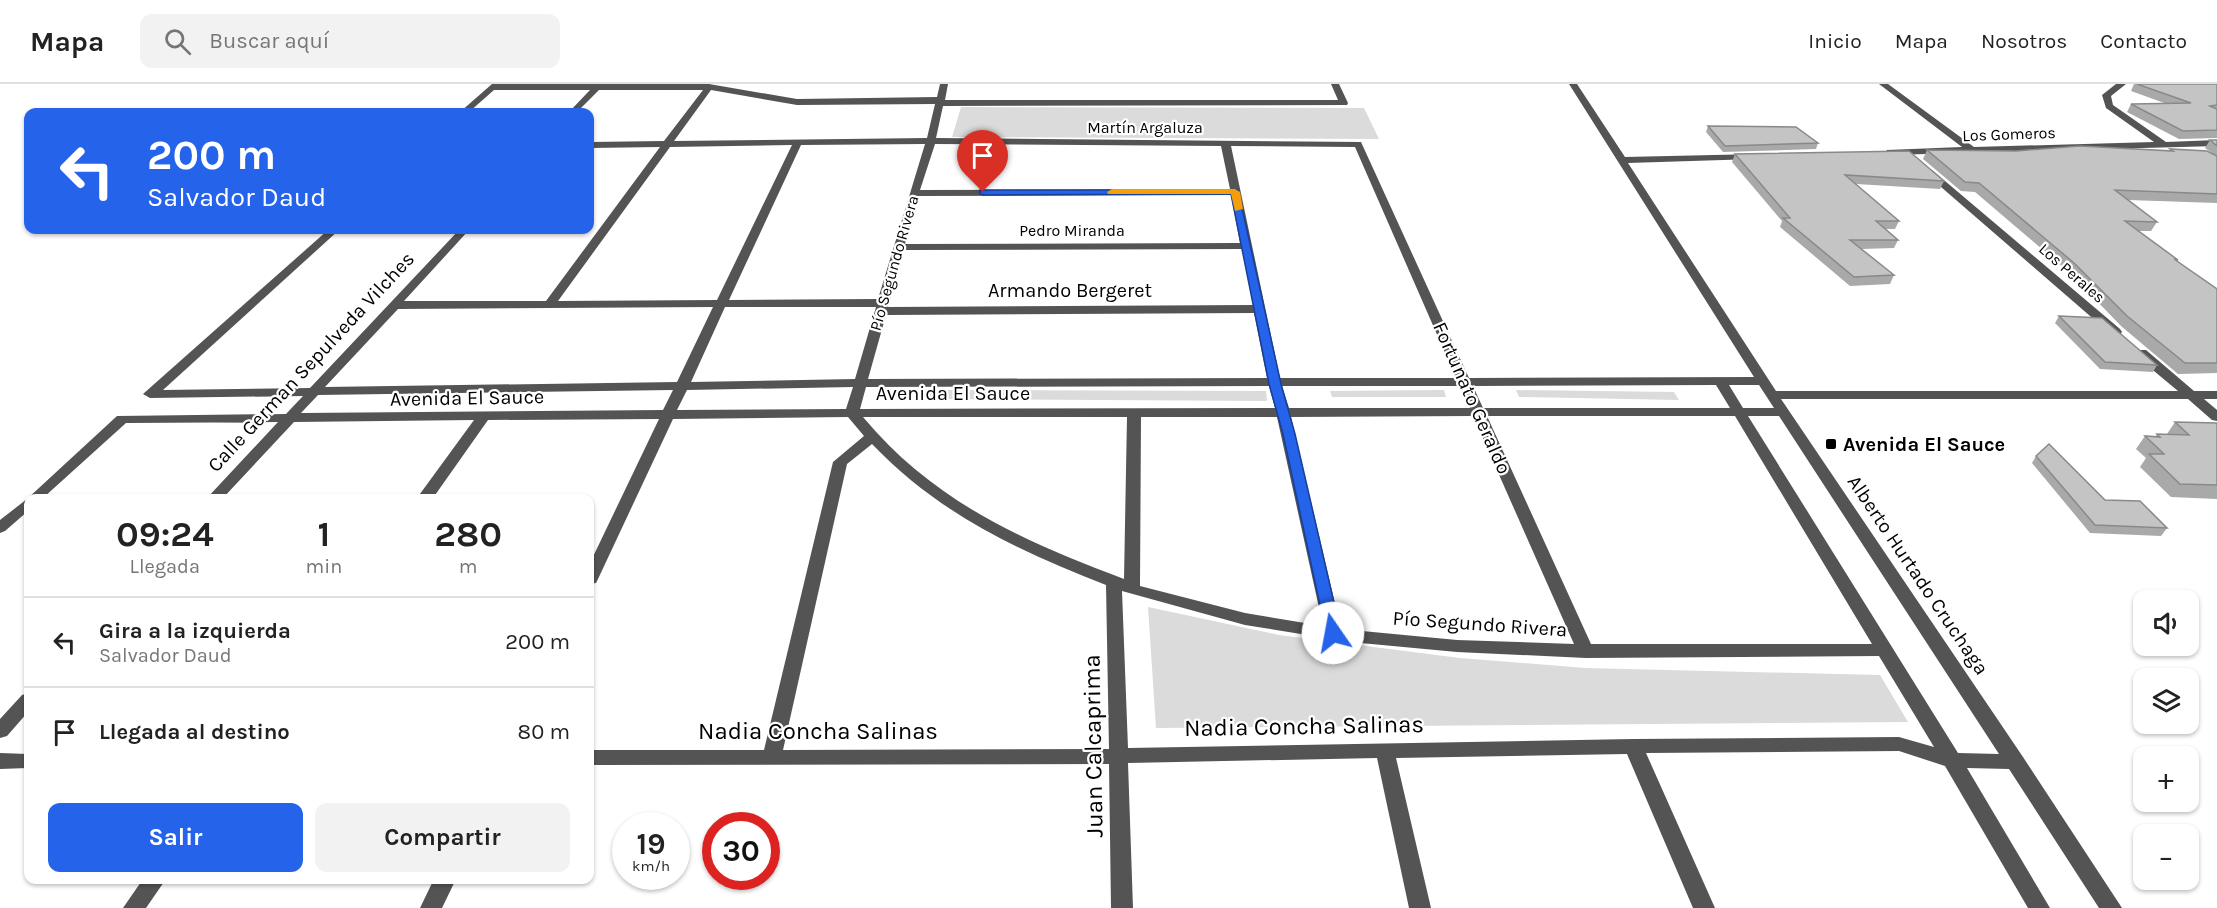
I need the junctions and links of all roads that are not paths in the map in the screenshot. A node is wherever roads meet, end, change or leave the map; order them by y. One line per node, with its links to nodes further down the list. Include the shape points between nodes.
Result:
1 (944, 84): 8 (street, Pío Segundo Rivera)
2 (1335, 84): 8 (street, via 1344,103)
3 (1573, 84): 25 (street, Alberto Hurtado Cruchaga)
4 (1883, 84): 20 (street)
5 (2122, 84): 19 (street, via 2106,94 2109,106)
6 (598, 86): 7 (street); 9 (street, via 492,87); 10 (street)
7 (710, 87): 8 (street, via 797,102); 15 (street)
8 (939, 101): 11 (street, Pío Segundo Rivera)
9 (468, 108)
10 (577, 108)
11 (931, 141): 12 (street, Martín Argaluza); 13 (street, Martín Argaluza); 27 (street, Pío Segundo Rivera)
12 (798, 142): 15 (street, Martín Argaluza); 33 (street)
13 (1225, 142): 16 (street, Martín Argaluza); 26 (street)
14 (2217, 143): 17 (street, Los Gomeros)
15 (668, 144): 18 (street, Martín Argaluza); 32 (street)
16 (1358, 144): 37 (street, Fortunato Geraldo)
17 (2188, 144): 19 (street, Los Gomeros); 24 (street)
18 (594, 145)
19 (2165, 145): 20 (street, Los Gomeros)
20 (1972, 150): 21 (street, Los Gomeros)
21 (1906, 152): 22 (street, Los Gomeros); 44 (street, Los Perales)
22 (1882, 153)
23 (1764, 156): 25 (street)
24 (2208, 157)
25 (1623, 160): 42 (street, Alberto Hurtado Cruchaga)
26 (1235, 192): 27 (street); 30 (street)
27 (914, 193): 31 (street, Pío Segundo Rivera)
28 (329, 234): 43 (street, Avenida El Sauce, via 150,393)
29 (460, 234): 34 (street, Calle German Sepulveda Vilches)
30 (1246, 246): 31 (street, Pedro Miranda); 36 (street)
31 (899, 248): 35 (street, Pío Segundo Rivera)
32 (550, 304): 33 (street, Armando Bergeret); 34 (street, Armando Bergeret)
33 (721, 304): 35 (street, Armando Bergeret); 41 (street)
34 (394, 305): 43 (street, Calle German Sepulveda Vilches)
35 (882, 307): 36 (street, Armando Bergeret); 39 (street, Pío Segundo Rivera)
36 (1259, 309): 40 (street)
37 (1465, 381): 38 (street, Avenida El Sauce); 40 (street, Avenida El Sauce); 47 (street, Fortunato Geraldo)
38 (1720, 381): 42 (street, Avenida El Sauce); 46 (street)
39 (860, 383): 40 (street, Avenida El Sauce); 41 (street, Avenida El Sauce); 49 (street, Pío Segundo Rivera)
40 (1275, 384): 51 (street)
41 (681, 386): 43 (street, Avenida El Sauce); 52 (street)
42 (1768, 388): 44 (street, Avenida El Sauce); 48 (street, Alberto Hurtado Cruchaga)
43 (312, 393): 55 (street, Calle German Sepulveda Vilches)
44 (2189, 394): 45 (street, Avenida El Sauce); 54 (street, Los Perales)
45 (2217, 395)
46 (1740, 411): 47 (street, Avenida El Sauce); 48 (street, Avenida El Sauce); 66 (street)
47 (1478, 412): 51 (street, Avenida El Sauce); 67 (street, Fortunato Geraldo)
48 (1784, 412): 78 (street, Alberto Hurtado Cruchaga)
49 (852, 413): 50 (street, Avenida El Sauce); 52 (street, Avenida El Sauce); 56 (street, Pío Segundo Rivera)
50 (1134, 413): 51 (street, Avenida El Sauce); 64 (street)
51 (1284, 413): 65 (street)
52 (668, 415): 53 (street, Avenida El Sauce); 62 (street)
53 (483, 417): 55 (street, Avenida El Sauce); 59 (street)
54 (2217, 417)
55 (288, 419): 57 (street, Avenida El Sauce, via 122,419); 58 (street, Calle German Sepulveda Vilches)
56 (871, 438): 63 (street, Pío Segundo Rivera, via 917,480 988,528); 73 (street, via 840,462)
57 (38, 494)
58 (219, 494)
59 (428, 494)
60 (24, 507): 61 (street)
61 (0, 528)
62 (594, 571)
63 (1114, 583): 64 (street, Pío Segundo Rivera); 72 (street, Juan Calcaprima)
64 (1132, 589): 65 (street, Pío Segundo Rivera, via 1229,615)
65 (1333, 633): 67 (street, Pío Segundo Rivera)
66 (1883, 650): 67 (street, Pío Segundo Rivera); 75 (street)
67 (1586, 652)
68 (24, 704): 69 (street)
69 (0, 731)
70 (1633, 746): 71 (street, Nadia Concha Salinas); 75 (street, Nadia Concha Salinas, via 1899,744); 85 (street)
71 (1385, 750): 72 (street, Nadia Concha Salinas); 84 (street)
72 (1119, 756): 73 (street, Nadia Concha Salinas); 83 (street, Juan Calcaprima)
73 (772, 757): 74 (street, Nadia Concha Salinas)
74 (594, 758)
75 (1952, 760): 78 (street, Nadia Concha Salinas); 86 (street)
76 (0, 761): 77 (street)
77 (24, 761)
78 (2016, 762): 87 (street, Alberto Hurtado Cruchaga)
79 (151, 884): 81 (street)
80 (443, 884): 82 (street)
81 (134, 908)
82 (431, 908)
83 (1122, 908)
84 (1420, 908)
85 (1704, 908)
86 (2039, 908)
87 (2111, 908)

